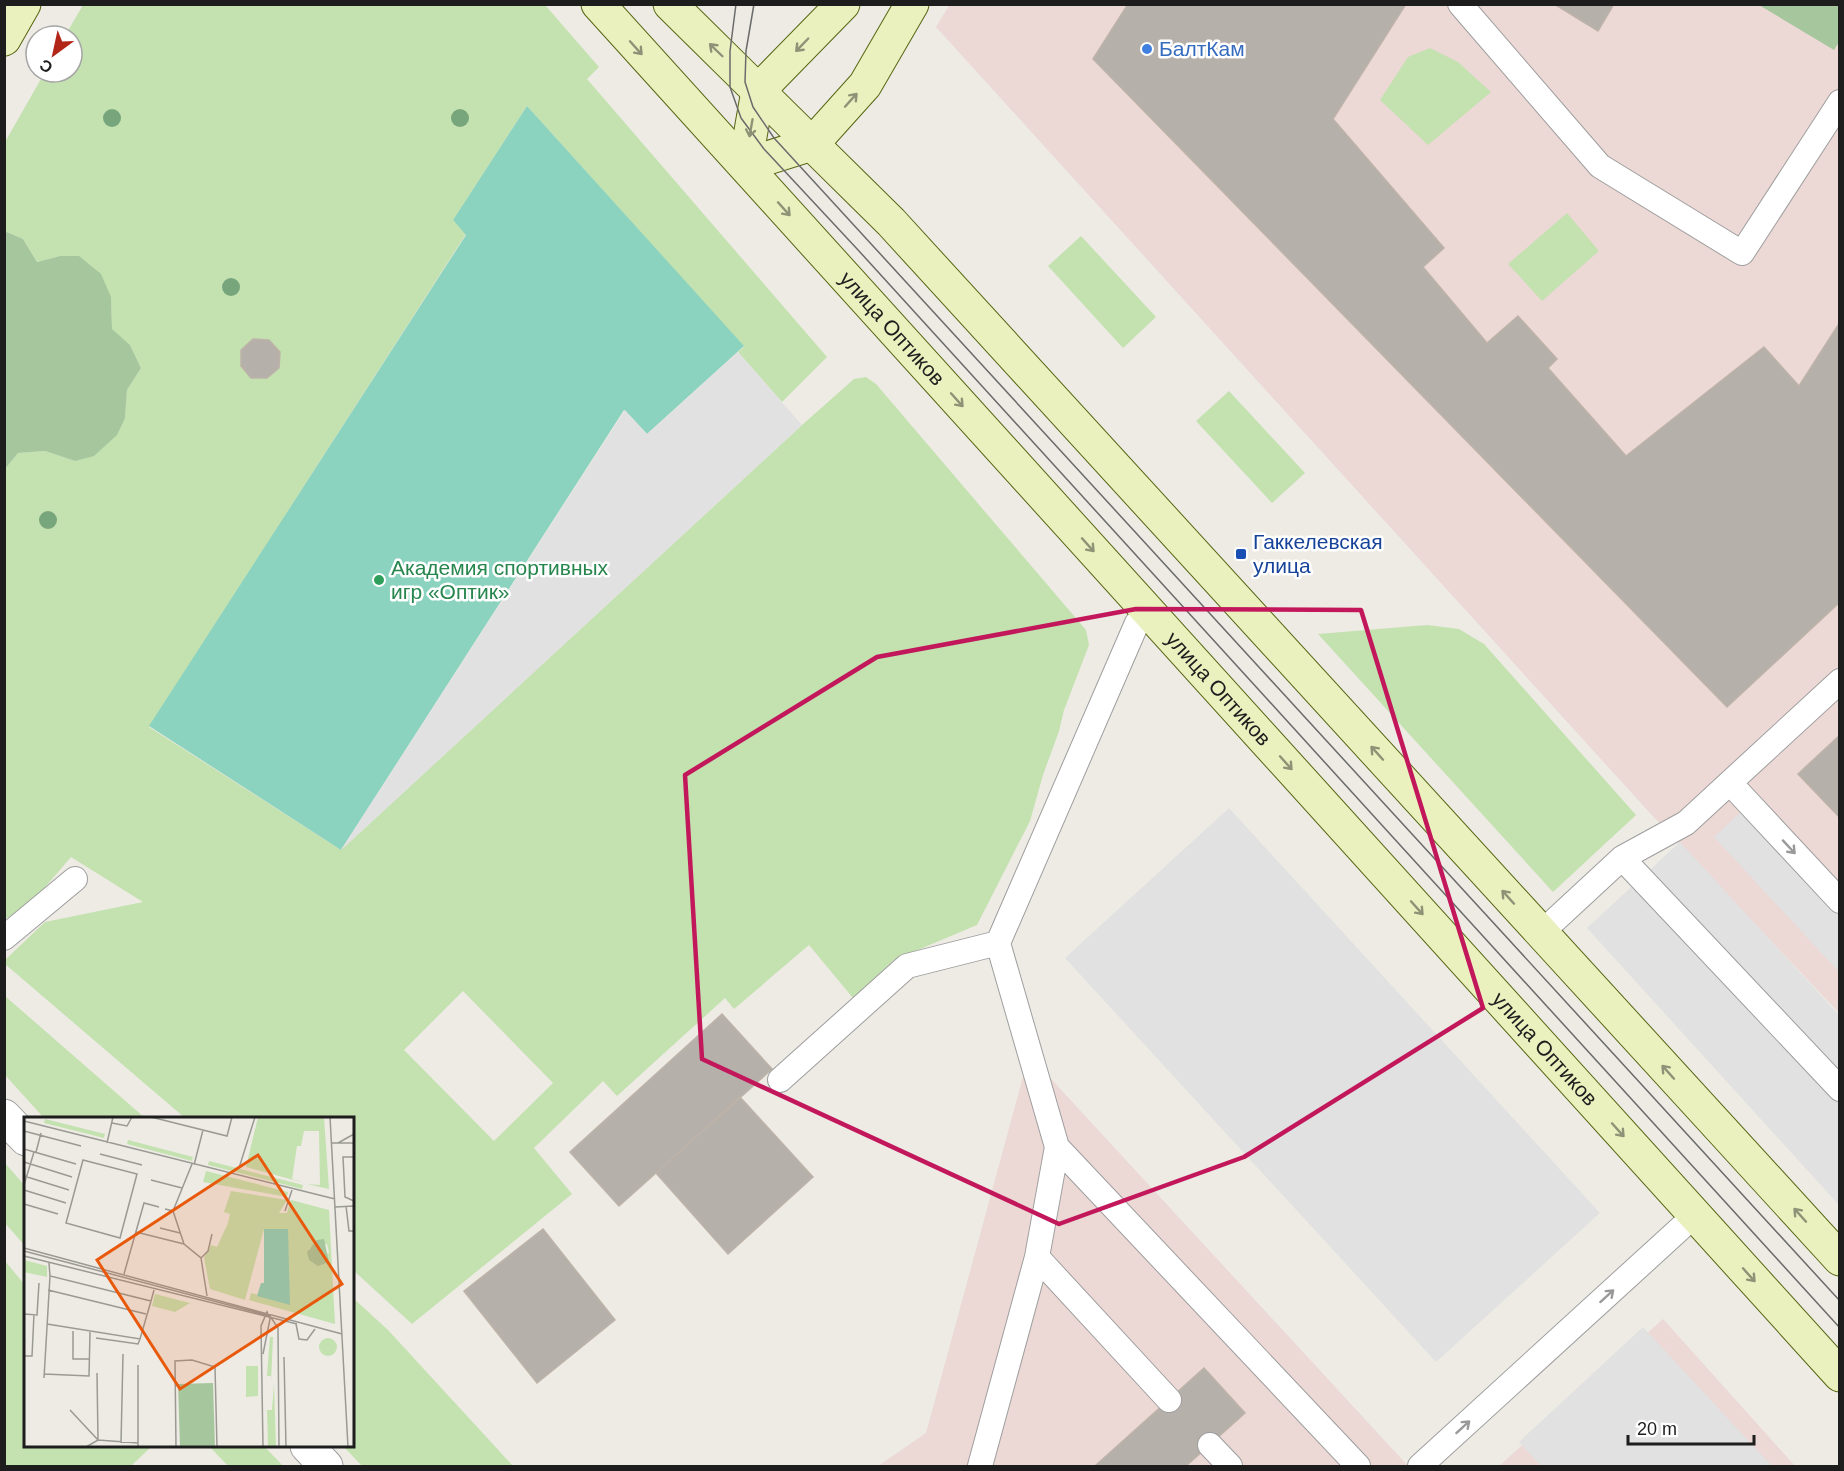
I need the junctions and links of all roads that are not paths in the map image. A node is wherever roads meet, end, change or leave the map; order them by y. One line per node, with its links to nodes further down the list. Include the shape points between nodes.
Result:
1 (24, 4): 7 (main road)
2 (598, 4): 11 (main road, улица Оптиков, one-way to 11)
3 (670, 4): 8 (main road, one-way to 3)
4 (843, 4): 8 (main road, one-way to 8)
5 (912, 4): 10 (main road, one-way to 5, via 865,85)
6 (1460, 4): 9 (lane, via 1600,166 1742,253)
7 (4, 39)
8 (758, 91): 10 (main road); 11 (main road, one-way to 11)
9 (1839, 102)
10 (812, 144): 11 (main road); 18 (main road, one-way to 10, via 891,222)
11 (745, 165): 12 (main road, улица Оптиков, one-way to 12)
12 (1148, 611): 20 (lane, via 1137,623); 26 (main road, улица Оптиков, one-way to 26)
13 (1839, 681): 14 (lane)
14 (1730, 783): 15 (lane, via 1686,823); 17 (lane, one-way to 17)
15 (1622, 858): 18 (lane); 22 (lane)
16 (75, 879): 19 (lane)
17 (1839, 901)
18 (1541, 933): 28 (main road, one-way to 18)
19 (4, 938)
20 (998, 943): 21 (lane, via 907,966); 25 (lane)
21 (780, 1080)
22 (1839, 1089)
23 (4, 1116): 24 (street)
24 (24, 1137)
25 (1057, 1147): 27 (lane); 36 (lane)
26 (1695, 1215): 29 (main road, улица Оптиков, one-way to 29); 37 (lane, one-way to 26)
27 (1037, 1257): 30 (lane); 34 (lane)
28 (1839, 1258)
29 (1839, 1375)
30 (1169, 1400)
31 (1210, 1445): 35 (lane)
32 (308, 1447): 33 (street)
33 (326, 1467)
34 (980, 1467)
35 (1230, 1467)
36 (1358, 1467)
37 (1420, 1467)

